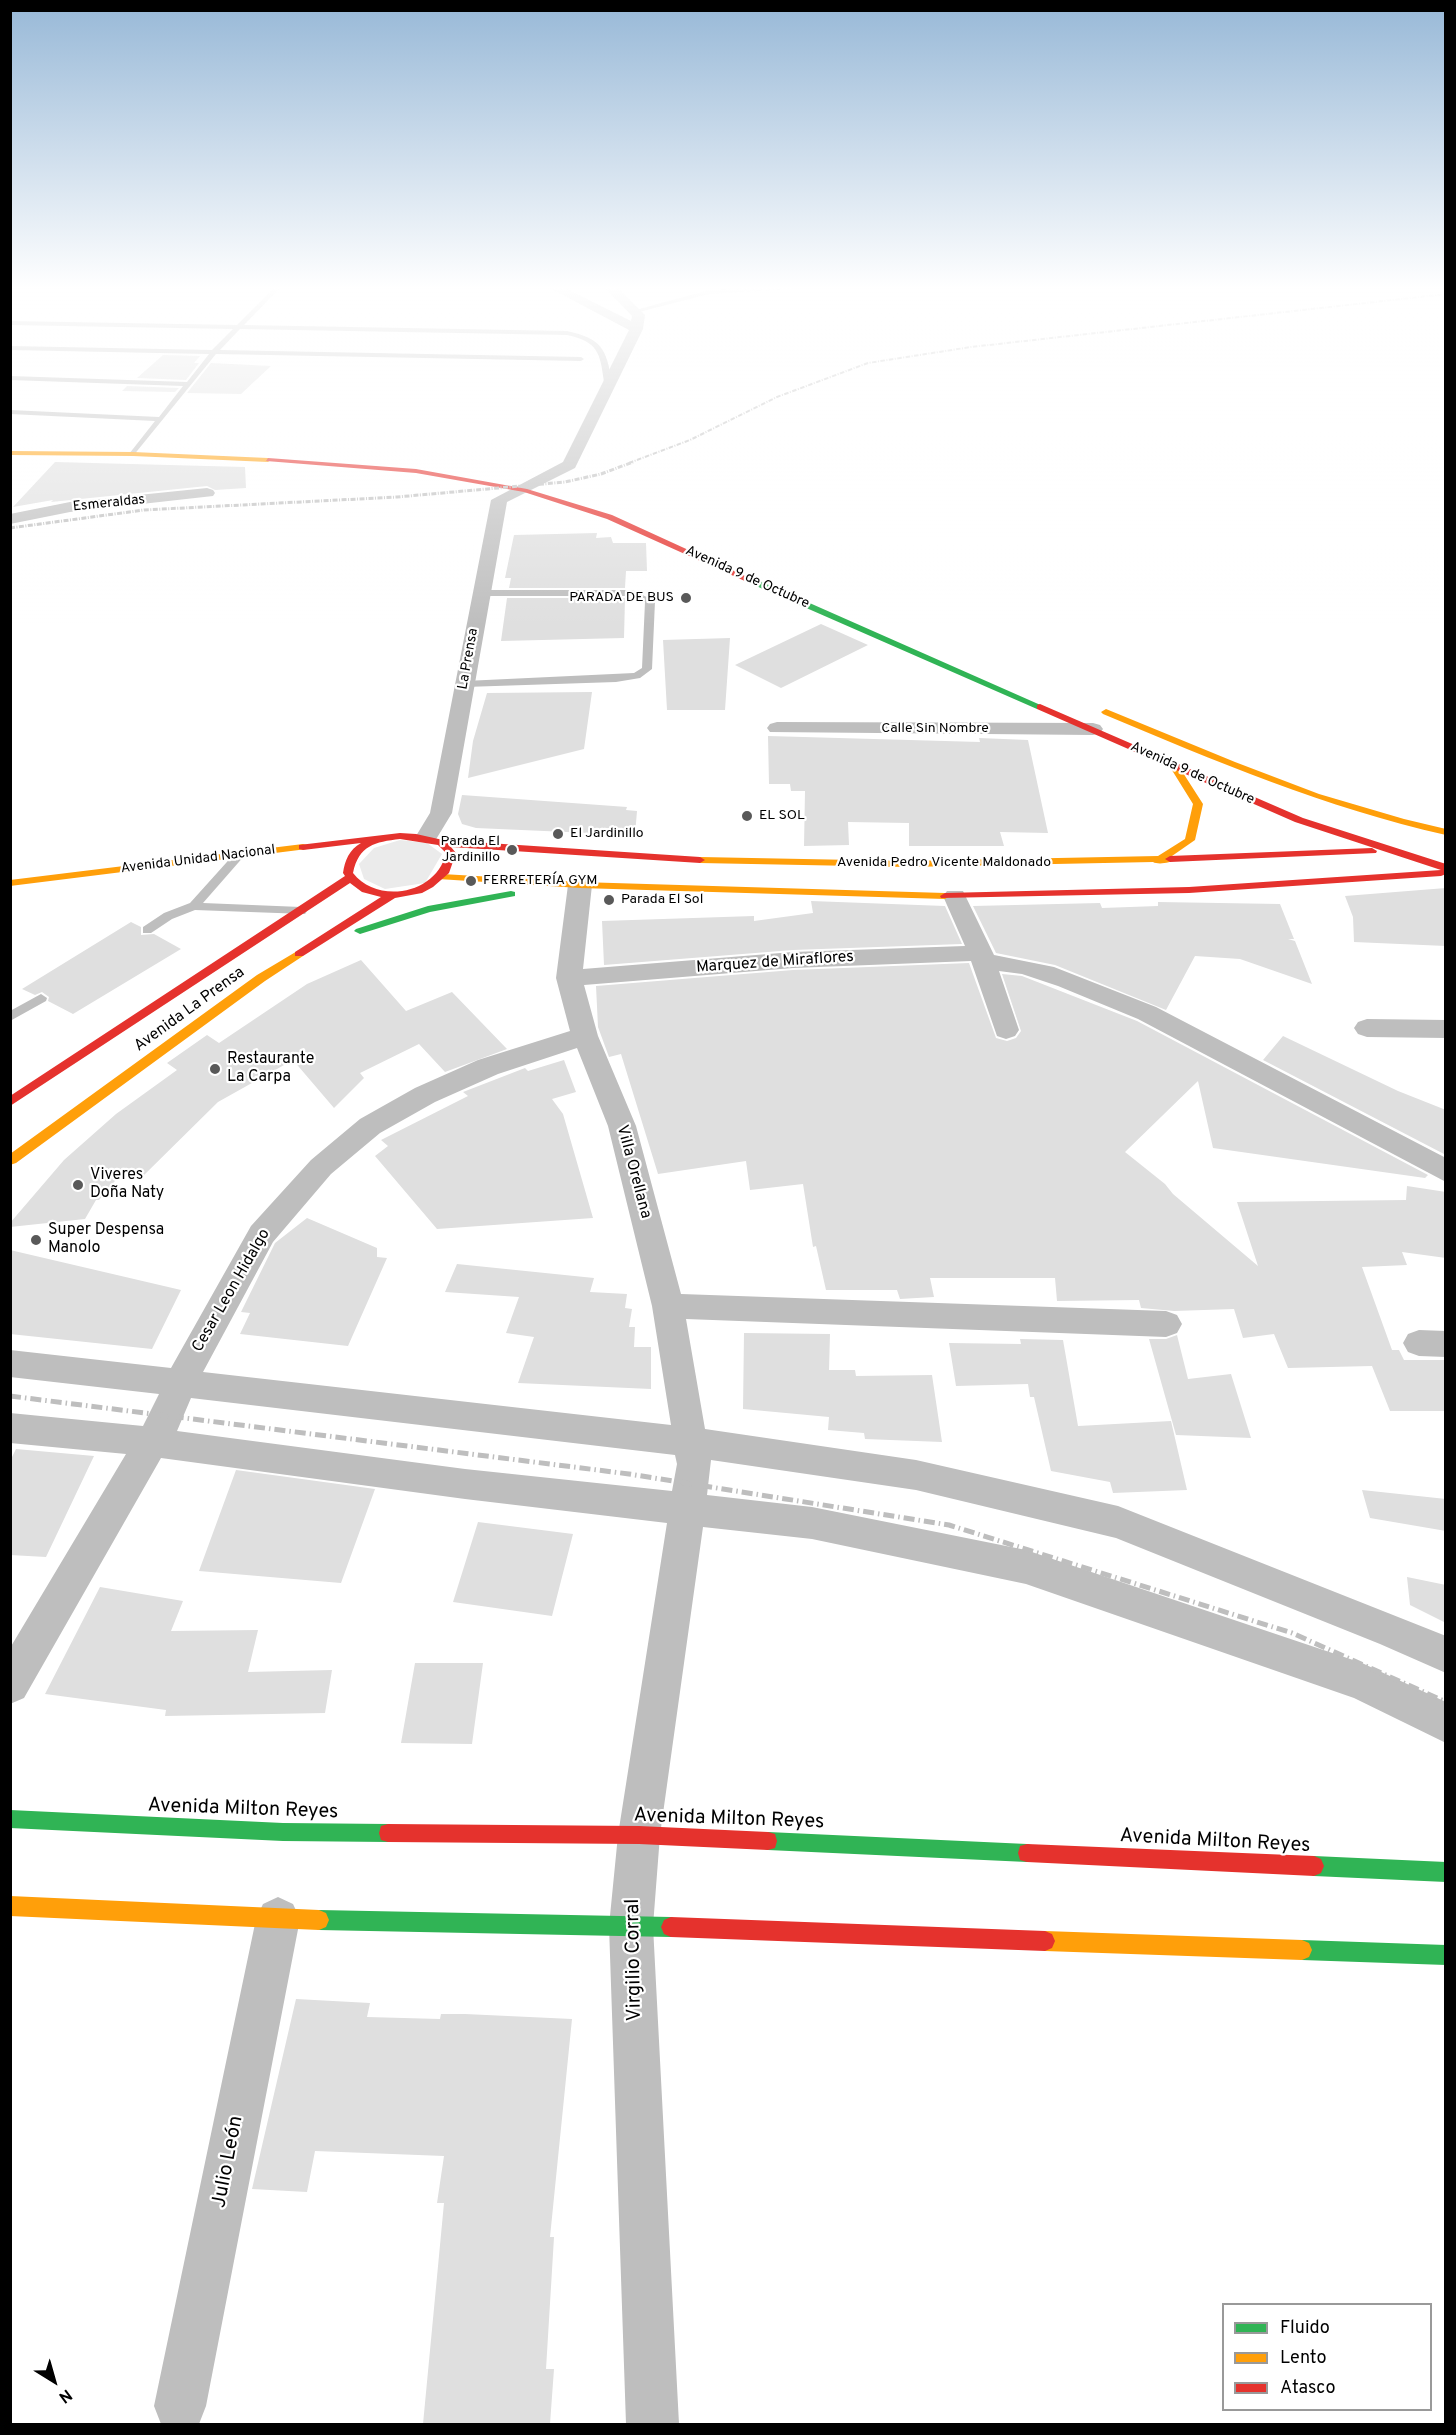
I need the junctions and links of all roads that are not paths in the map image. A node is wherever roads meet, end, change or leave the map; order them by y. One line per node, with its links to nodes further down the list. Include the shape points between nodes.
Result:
1 (177, 399): 4 (lane)
2 (601, 399): 10 (street, via 569,465)
3 (10, 412): 4 (lane)
4 (161, 419): 6 (lane)
5 (44, 439): 6 (main road)
6 (145, 441): 7 (main road); 9 (lane)
7 (336, 449)
8 (10, 453): 9 (main road, Avenida 9 de Octubre)
9 (133, 454): 12 (main road, Avenida 9 de Octubre, via 373,465 438,472)
10 (539, 479): 11 (street); 15 (main road, Avenida 9 de Octubre)
11 (518, 481): 12 (main road, Avenida 9 de Octubre); 16 (street, La Prensa, via 498,500); 20 (main road, Avenida 9 de Octubre)
12 (486, 483): 23 (street, La Prensa, via 422,812)
13 (207, 494): 14 (street, Esmeraldas, via 70,507)
14 (10, 519)
15 (687, 535)
16 (482, 593): 17 (street, La Prensa); 17 (lane, via 632,593 642,597 650,601 647,669 637,676 616,679)
17 (465, 684): 25 (street, La Prensa)
18 (1092, 706): 22 (main road, Avenida 9 de Octubre, via 1317,800 1399,824)
19 (777, 728): 20 (street, Calle Sin Nombre)
20 (1093, 729): 21 (main road, Avenida 9 de Octubre)
21 (1175, 767): 27 (main road, Avenida 9 de Octubre, via 1299,820); 29 (main road, via 1198,804 1190,840)
22 (1446, 832)
23 (407, 834): 24 (main road, Avenida Pedro Vicente Maldonado); 25 (main road, Avenida Pedro Vicente Maldonado)
24 (386, 837): 28 (main road, Avenida Unidad Nacional); 32 (main road, Avenida Pedro Vicente Maldonado, via 354,854 348,866)
25 (435, 840): 29 (main road, Avenida Pedro Vicente Maldonado, via 576,855 889,864); 31 (main road, via 451,853 451,865)
26 (1423, 848): 27 (main road, Avenida Pedro Vicente Maldonado)
27 (1394, 850): 29 (main road, Avenida Pedro Vicente Maldonado); 30 (main road, Avenida 9 de Octubre)
28 (240, 855): 33 (main road, Avenida Unidad Nacional); 37 (lane)
29 (1157, 861)
30 (1446, 870): 36 (main road, Avenida Pedro Vicente Maldonado, via 1189,890)
31 (442, 877): 34 (main road, Avenida Pedro Vicente Maldonado); 35 (main road, Avenida Pedro Vicente Maldonado, via 429,886)
32 (350, 878): 35 (main road, Avenida Pedro Vicente Maldonado, via 367,890); 38 (main road, Avenida La Prensa)
33 (10, 883)
34 (580, 885): 36 (main road, Avenida Pedro Vicente Maldonado); 41 (main road, via 428,909 374,925); 42 (street, Villa Orellana)
35 (394, 894): 41 (main road, Avenida La Prensa)
36 (955, 896): 40 (street)
37 (194, 906): 38 (lane); 39 (lane)
38 (301, 911): 49 (main road, Avenida La Prensa)
39 (147, 930)
40 (983, 957): 42 (street, Marquez de Miraflores, via 793,960); 47 (street); 51 (street, Marquez de Miraflores, via 1097,992 1148,1014)
41 (261, 978): 50 (main road, Avenida La Prensa)
42 (568, 978): 48 (street, Villa Orellana)
43 (41, 998): 44 (lane)
44 (10, 1017)
45 (1367, 1028): 46 (street)
46 (1446, 1029)
47 (1006, 1030)
48 (585, 1035): 52 (street, Villa Orellana, via 622,1126); 55 (street, Cesar Leon Hidalgo, via 488,1067 425,1095 370,1126 321,1167 262,1234)
49 (10, 1102)
50 (11, 1160)
51 (1446, 1171)
52 (668, 1305): 53 (street); 58 (street, Villa Orellana)
53 (1166, 1324)
54 (10, 1364): 55 (street)
55 (179, 1384): 57 (street, Cesar Leon Hidalgo, via 168,1415); 58 (street)
56 (10, 1428): 57 (street)
57 (151, 1442): 59 (street); 61 (street, Cesar Leon Hidalgo)
58 (692, 1453): 59 (street, Virgilio Corral); 60 (street, via 916,1475 1118,1522)
59 (687, 1509): 62 (street, via 812,1523 1026,1567 1362,1682); 64 (street, Virgilio Corral)
60 (1446, 1655)
61 (10, 1685)
62 (1446, 1723)
63 (10, 1819): 64 (main road, Avenida Milton Reyes, via 283,1832)
64 (639, 1835): 65 (main road, Avenida Milton Reyes); 68 (street, Virgilio Corral)
65 (1446, 1872)
66 (10, 1906): 67 (main road)
67 (278, 1919): 68 (main road); 70 (street, Julio León)
68 (631, 1926): 69 (main road); 71 (street, Virgilio Corral)
69 (1446, 1955)
70 (180, 2406)
71 (653, 2424)

